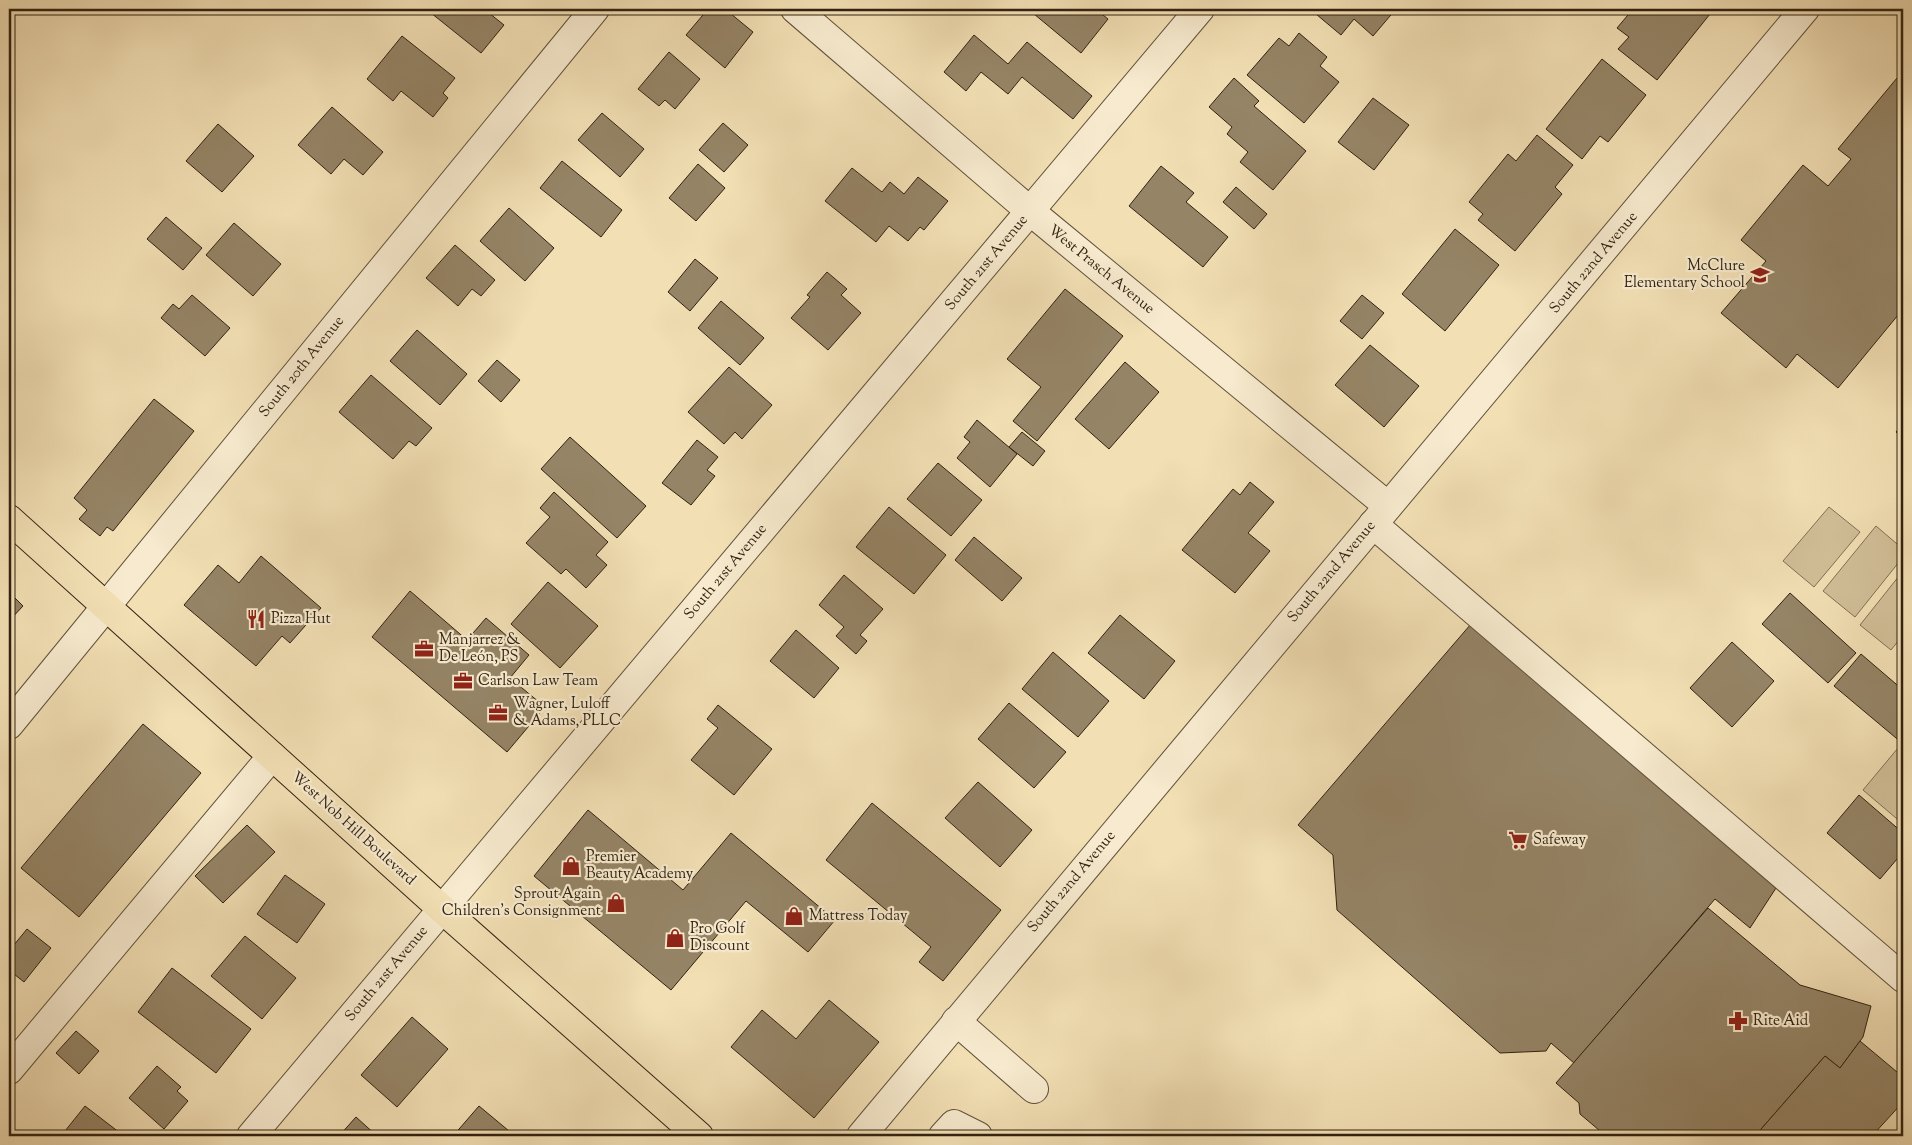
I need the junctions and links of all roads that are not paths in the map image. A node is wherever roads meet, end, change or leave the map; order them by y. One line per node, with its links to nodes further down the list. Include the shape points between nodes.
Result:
1 (595, 9): 8 (street, South 20th Avenue)
2 (796, 9): 5 (street, West Prasch Avenue)
3 (1200, 9): 5 (street, South 21st Avenue)
4 (1805, 9): 6 (street, South 22nd Avenue)
5 (1030, 212): 6 (street, West Prasch Avenue); 11 (street, South 21st Avenue)
6 (1381, 515): 12 (street, West Prasch Avenue); 13 (street, South 22nd Avenue)
7 (9, 519): 8 (main road, West Nob Hill Boulevard)
8 (105, 606): 9 (street, South 20th Avenue); 10 (main road, West Nob Hill Boulevard)
9 (9, 725)
10 (272, 756): 11 (main road, West Nob Hill Boulevard); 14 (street)
11 (442, 909): 16 (street, South 21st Avenue); 17 (main road, West Nob Hill Boulevard)
12 (1903, 978)
13 (956, 1021): 15 (street); 18 (street, South 22nd Avenue)
14 (9, 1070)
15 (1034, 1089)
16 (251, 1136)
17 (699, 1136)
18 (861, 1136)
19 (943, 1136): 20 (street, via 954,1124)
20 (978, 1136)

